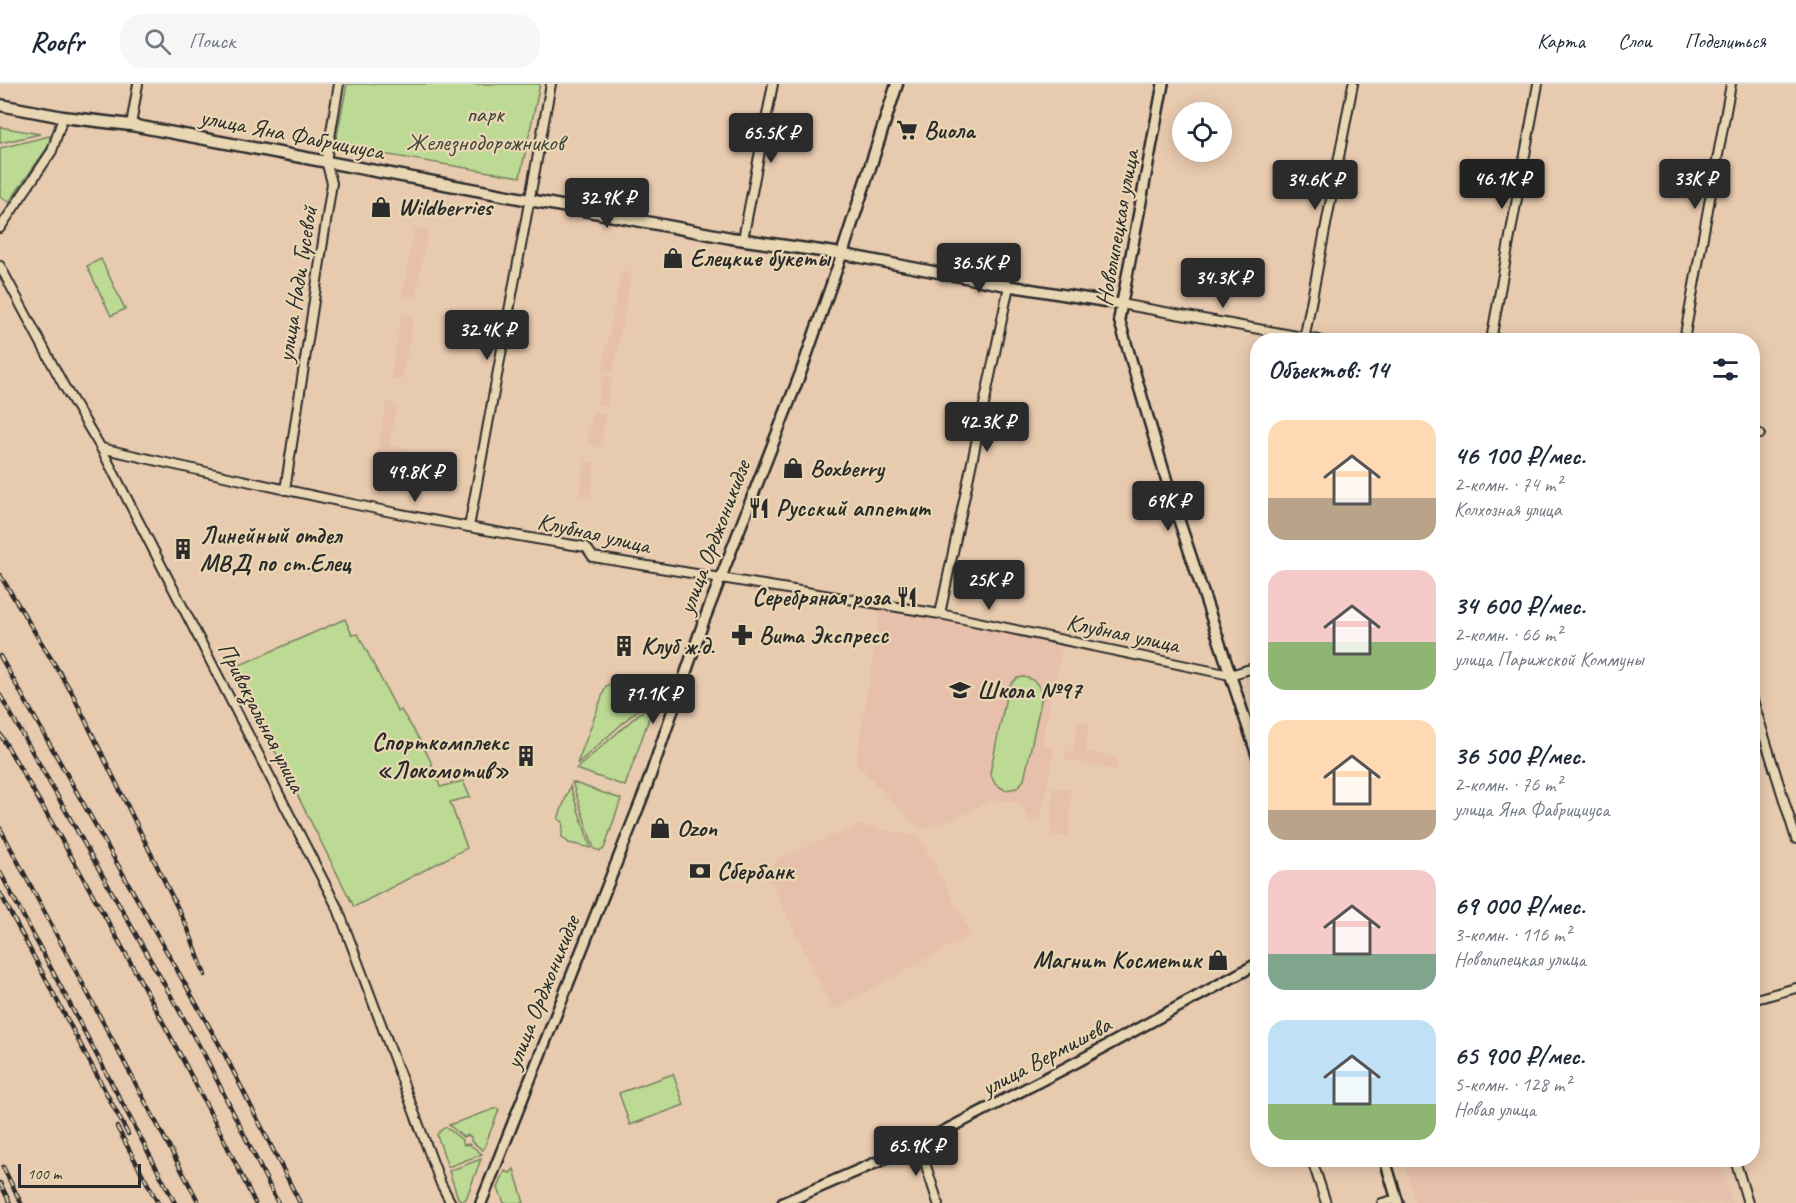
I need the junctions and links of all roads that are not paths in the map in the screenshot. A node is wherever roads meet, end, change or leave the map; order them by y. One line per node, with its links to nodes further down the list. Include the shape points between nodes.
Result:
1 (138, 84): 12 (street)
2 (339, 84): 13 (street, улица Нади Гусевой)
3 (551, 84): 14 (street)
4 (773, 84): 16 (street)
5 (897, 84): 17 (main road, улица Орджоникидзе)
6 (1163, 84): 20 (street, Новолипецкая улица)
7 (1353, 84): 22 (street)
8 (1538, 84): 23 (street)
9 (1731, 84): 24 (street)
10 (0, 105): 11 (main road, улица Яна Фабрициуса)
11 (63, 117): 12 (main road, улица Яна Фабрициуса); 15 (street, via 52,151)
12 (131, 125): 13 (main road, улица Яна Фабрициуса)
13 (326, 161): 14 (main road, улица Яна Фабрициуса); 26 (street, улица Нади Гусевой, via 332,183)
14 (530, 200): 16 (main road, улица Яна Фабрициуса); 27 (street)
15 (0, 228)
16 (743, 240): 17 (main road, улица Яна Фабрициуса)
17 (842, 254): 19 (street, улица Яна Фабрициуса); 28 (street, улица Орджоникидзе)
18 (0, 267): 25 (street, Привокзальная улица)
19 (1009, 286): 20 (street, улица Яна Фабрициуса); 29 (street)
20 (1121, 304): 21 (street, улица Яна Фабрициуса); 31 (street, Новолипецкая улица, via 1119,319)
21 (1273, 333)
22 (1305, 333)
23 (1492, 333)
24 (1685, 333)
25 (101, 448): 26 (street, Клубная улица); 43 (street, Привокзальная улица, via 338,909)
26 (285, 490): 27 (street, Клубная улица)
27 (469, 527): 28 (street, Клубная улица, via 586,547 593,557)
28 (721, 578): 29 (street, Клубная улица); 44 (street, улица Орджоникидзе, via 645,791)
29 (940, 614): 31 (street, Клубная улица)
30 (1250, 669): 31 (street, Клубная улица)
31 (1230, 675): 33 (street, Новолипецкая улица)
32 (1760, 731): 34 (street)
33 (1250, 734)
34 (1796, 839)
35 (1250, 968): 38 (street, улица Вермишева)
36 (1796, 988): 37 (street)
37 (1760, 998)
38 (919, 1144): 45 (street, улица Вермишева); 46 (street)
39 (1314, 1167): 47 (street)
40 (1387, 1167): 42 (street)
41 (1737, 1167): 49 (street)
42 (1397, 1201): 48 (street)
43 (451, 1203)
44 (481, 1203)
45 (783, 1203)
46 (938, 1203)
47 (1326, 1203)
48 (1382, 1203)
49 (1748, 1203)

